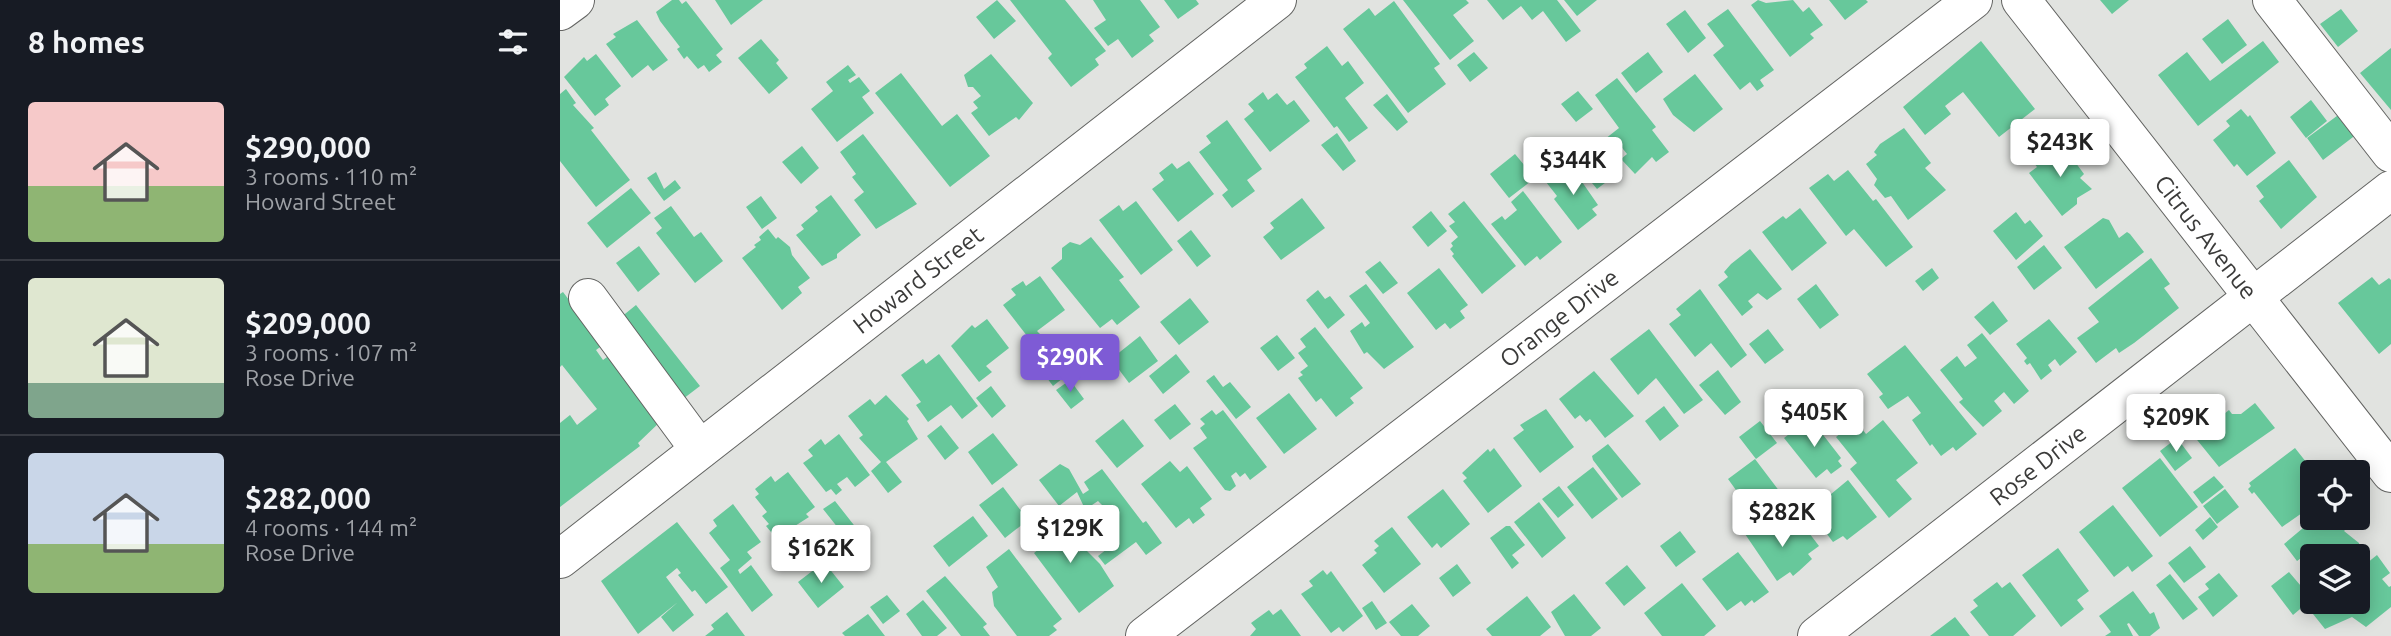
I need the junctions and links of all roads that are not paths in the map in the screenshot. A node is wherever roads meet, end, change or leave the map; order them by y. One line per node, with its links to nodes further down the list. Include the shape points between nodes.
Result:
1 (575, 0): 6 (street)
2 (1277, 0): 11 (street, Howard Street)
3 (1973, 0): 14 (street, Orange Drive)
4 (2021, 0): 10 (street, Citrus Avenue)
5 (2285, 5): 7 (street)
6 (560, 11)
7 (2391, 153)
8 (2391, 190): 10 (street, Rose Drive)
9 (588, 298): 11 (street)
10 (2254, 298): 12 (street, Citrus Avenue); 15 (street, Rose Drive)
11 (700, 450): 13 (street, Howard Street)
12 (2391, 472)
13 (560, 559)
14 (1145, 636)
15 (1817, 636)

